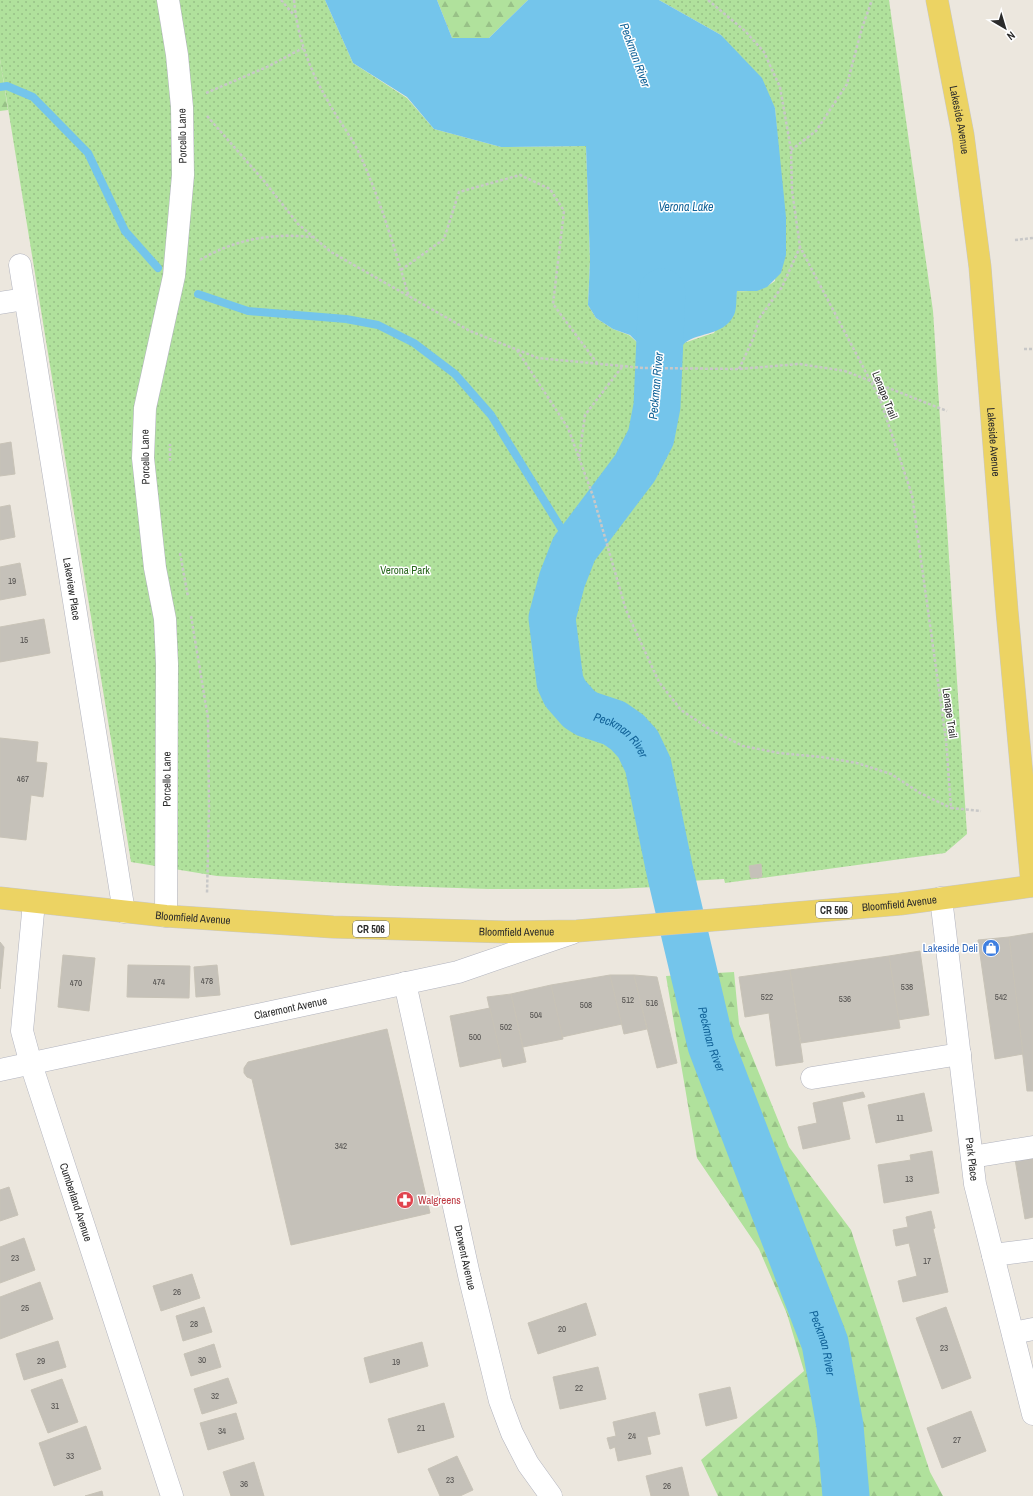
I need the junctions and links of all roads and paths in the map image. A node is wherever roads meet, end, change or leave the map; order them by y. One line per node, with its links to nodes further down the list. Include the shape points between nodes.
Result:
1 (168, 0): 43 (street, Porcello Lane, via 182,107 183,175 174,276 145,408 143,458 154,561 165,619)
2 (281, 0): 7 (path)
3 (294, 0): 7 (path)
4 (708, 0): 11 (path, Lenape Trail, via 745,30 764,52 780,87)
5 (872, 0): 11 (path, via 847,84 816,131)
6 (937, 0): 38 (main road, Lakeside Avenue, via 963,135 980,267 1006,611)
7 (295, 16): 8 (path)
8 (303, 48): 9 (path); 18 (path, via 324,95 356,147)
9 (202, 95)
10 (204, 120): 12 (path, via 204,112 298,224)
11 (791, 150): 15 (path, Lenape Trail, via 792,190)
12 (313, 237): 16 (path, via 276,235 258,238 234,244); 19 (path, via 331,252)
13 (1033, 238): 14 (path)
14 (1015, 240)
15 (800, 247): 27 (path, via 782,287 760,317); 28 (path, Lenape Trail)
16 (196, 263)
17 (20, 265): 20 (street, Lakeview Place)
18 (401, 270): 19 (path); 25 (path, via 444,239 459,192 520,175 550,189 564,211 553,304)
19 (409, 297): 22 (path, via 470,331)
20 (25, 299): 21 (street); 42 (street, Lakeview Place)
21 (0, 303)
22 (517, 349): 25 (path, via 538,358); 31 (path, via 568,428)
23 (1024, 349): 24 (path)
24 (1033, 349)
25 (597, 364): 26 (path)
26 (622, 366): 27 (path); 31 (path, via 585,415)
27 (739, 369): 28 (path, via 799,364 845,371)
28 (871, 380): 29 (path); 36 (path, Lenape Trail, via 880,399 912,495 946,740)
29 (947, 411)
30 (170, 443): 32 (path)
31 (579, 458): 36 (path, via 593,496 626,610 659,682 681,710 711,730 743,746 857,763 891,774 920,793)
32 (170, 466)
33 (179, 547): 34 (path)
34 (188, 600)
35 (191, 615): 44 (path, via 208,718)
36 (951, 808): 37 (path)
37 (981, 811)
38 (1032, 886): 40 (main road, Bloomfield Avenue / CR 506)
39 (0, 898): 41 (main road, Bloomfield Avenue / CR 506)
40 (941, 898): 45 (main road, Bloomfield Avenue / CR 506, via 900,904); 47 (street, Park Place)
41 (34, 902): 42 (main road, Bloomfield Avenue / CR 506); 48 (street, Cumberland Avenue, via 22,1031)
42 (124, 912): 43 (main road, Bloomfield Avenue / CR 506)
43 (166, 916): 44 (main road, Bloomfield Avenue / CR 506)
44 (207, 919): 45 (main road, Bloomfield Avenue / CR 506, via 333,928 491,932)
45 (577, 931): 46 (street, Claremont Avenue, via 458,972)
46 (405, 983): 48 (street, Claremont Avenue); 58 (street, Derwent Avenue, via 469,1275 500,1401 512,1433 528,1464)
47 (960, 1054): 50 (street); 52 (street, Park Place)
48 (31, 1064): 49 (street, Claremont Avenue); 57 (street, Cumberland Avenue)
49 (0, 1070)
50 (812, 1078)
51 (1033, 1147): 52 (street)
52 (972, 1157): 54 (street, Park Place)
53 (1033, 1250): 54 (street)
54 (993, 1255): 55 (street, Park Place)
55 (1023, 1331): 56 (street, Park Place)
56 (1033, 1412)
57 (172, 1496)
58 (551, 1496)

